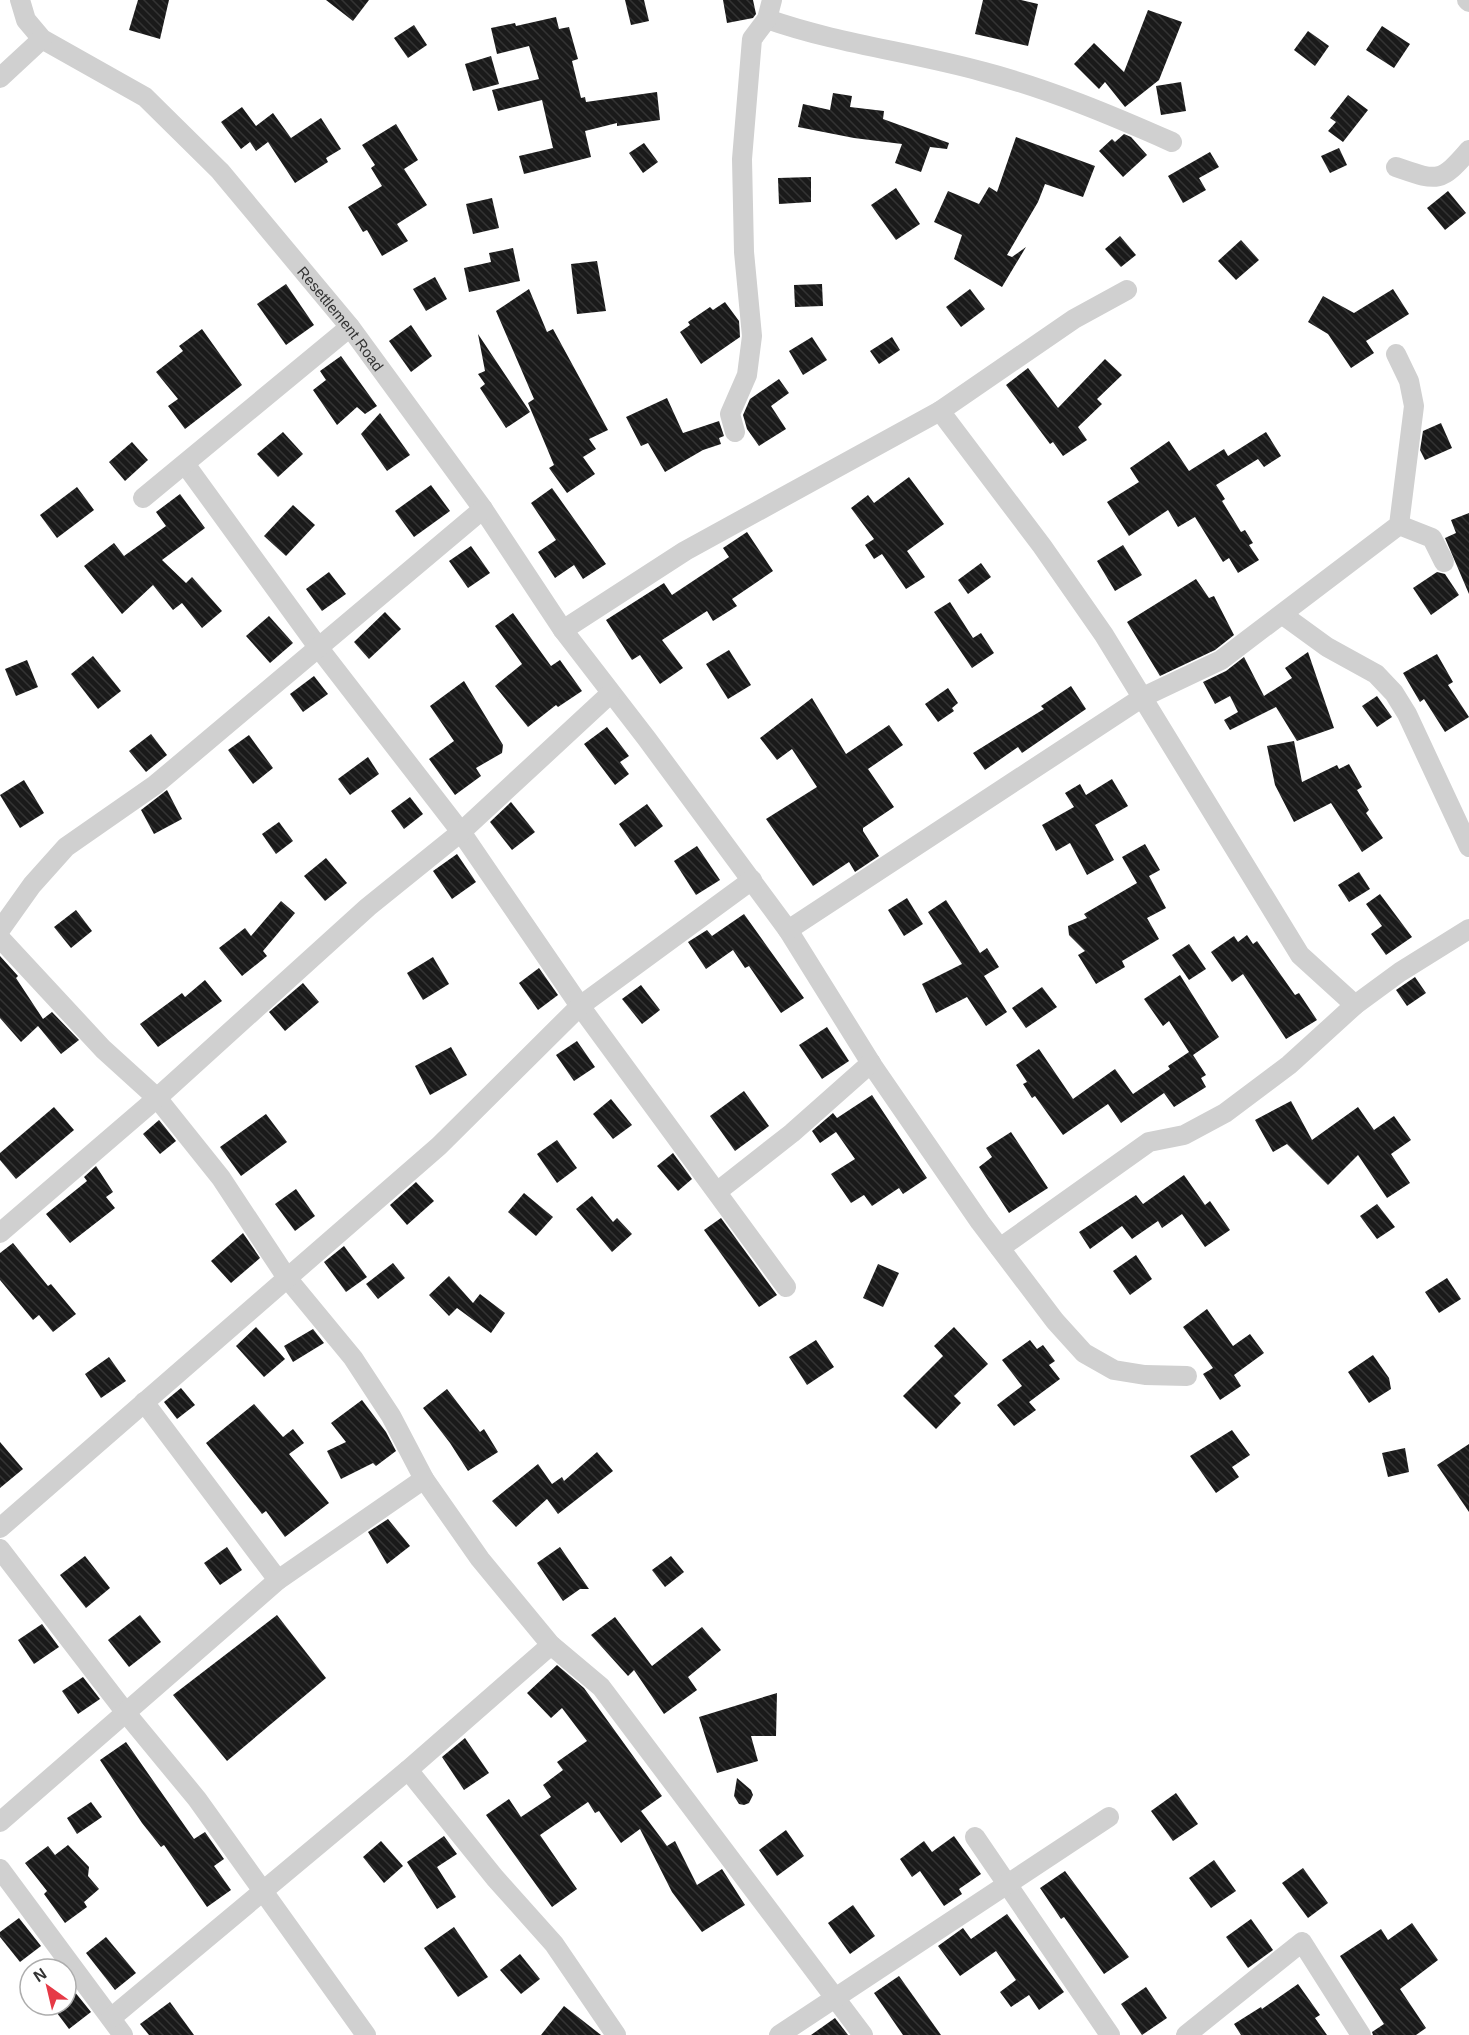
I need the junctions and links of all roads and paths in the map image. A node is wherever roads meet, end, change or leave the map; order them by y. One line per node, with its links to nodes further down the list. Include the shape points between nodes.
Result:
1 (20, 0): 3 (street, Resettlement Road, via 26,20)
2 (769, 9): 5 (street, via 813,35 984,72 1094,107); 12 (street, via 752,39 742,159 744,252 752,336 747,375 730,414)
3 (42, 39): 4 (street); 9 (street, Resettlement Road, via 145,97 220,171)
4 (0, 78)
5 (1172, 142)
6 (1469, 150): 7 (street, via 1442,177 1428,178)
7 (1396, 167)
8 (1127, 290): 11 (street, via 1074,319)
9 (350, 327): 13 (street); 15 (street, Resettlement Road)
10 (1396, 354): 16 (street, via 1409,381 1414,406)
11 (940, 411): 19 (street, via 685,551); 22 (street, via 1053,561)
12 (735, 432)
13 (185, 464): 14 (street); 20 (street)
14 (143, 498)
15 (483, 509): 19 (street, Resettlement Road); 20 (street)
16 (1399, 525): 17 (street, via 1432,538); 18 (street)
17 (1444, 562)
18 (1283, 615): 22 (street, via 1221,660); 24 (street, via 1327,647 1376,674 1394,693)
19 (563, 630): 21 (street, Resettlement Road)
20 (318, 647): 23 (street); 27 (street, via 155,785 66,847)
21 (610, 694): 23 (street); 25 (street, Resettlement Road)
22 (1143, 697): 28 (street); 30 (street, via 1300,955)
23 (461, 832): 31 (street); 33 (street, via 368,907)
24 (1469, 847)
25 (752, 880): 28 (street, Resettlement Road); 31 (street)
26 (1469, 929): 30 (street)
27 (0, 930)
28 (788, 930): 32 (street, Resettlement Road)
29 (0, 938): 33 (street, via 103,1049)
30 (1355, 1005): 36 (street, via 1315,1043 1225,1113 1184,1135 1149,1142)
31 (580, 1006): 34 (street); 37 (street, via 439,1146)
32 (871, 1063): 34 (street); 36 (street, Resettlement Road)
33 (157, 1098): 35 (street); 37 (street, via 221,1178)
34 (718, 1191): 38 (street)
35 (2, 1226)
36 (1000, 1248): 39 (street, Resettlement Road, via 1030,1292 1084,1353 1114,1370)
37 (287, 1278): 40 (street); 41 (street, via 353,1358 391,1416)
38 (786, 1287)
39 (1187, 1376)
40 (144, 1402): 42 (street); 44 (street)
41 (424, 1479): 44 (street); 45 (street, via 480,1559)
42 (0, 1528)
43 (0, 1549): 46 (street)
44 (278, 1580): 46 (street)
45 (551, 1645): 47 (street); 54 (street, via 601,1687)
46 (126, 1713): 49 (street); 53 (street, via 197,1799)
47 (408, 1770): 53 (street); 58 (street, via 554,1944)
48 (1109, 1817): 52 (street)
49 (0, 1822)
50 (975, 1836): 52 (street)
51 (0, 1869): 55 (street)
52 (1005, 1883): 54 (street); 61 (street)
53 (262, 1892): 55 (street); 57 (street)
54 (836, 1996): 59 (street); 60 (street)
55 (111, 2018): 56 (street)
56 (123, 2035)
57 (366, 2035)
58 (616, 2035)
59 (779, 2035)
60 (863, 2035)
61 (1110, 2035)
62 (1186, 2035): 63 (street, via 1302,1942)
63 (1361, 2035)

